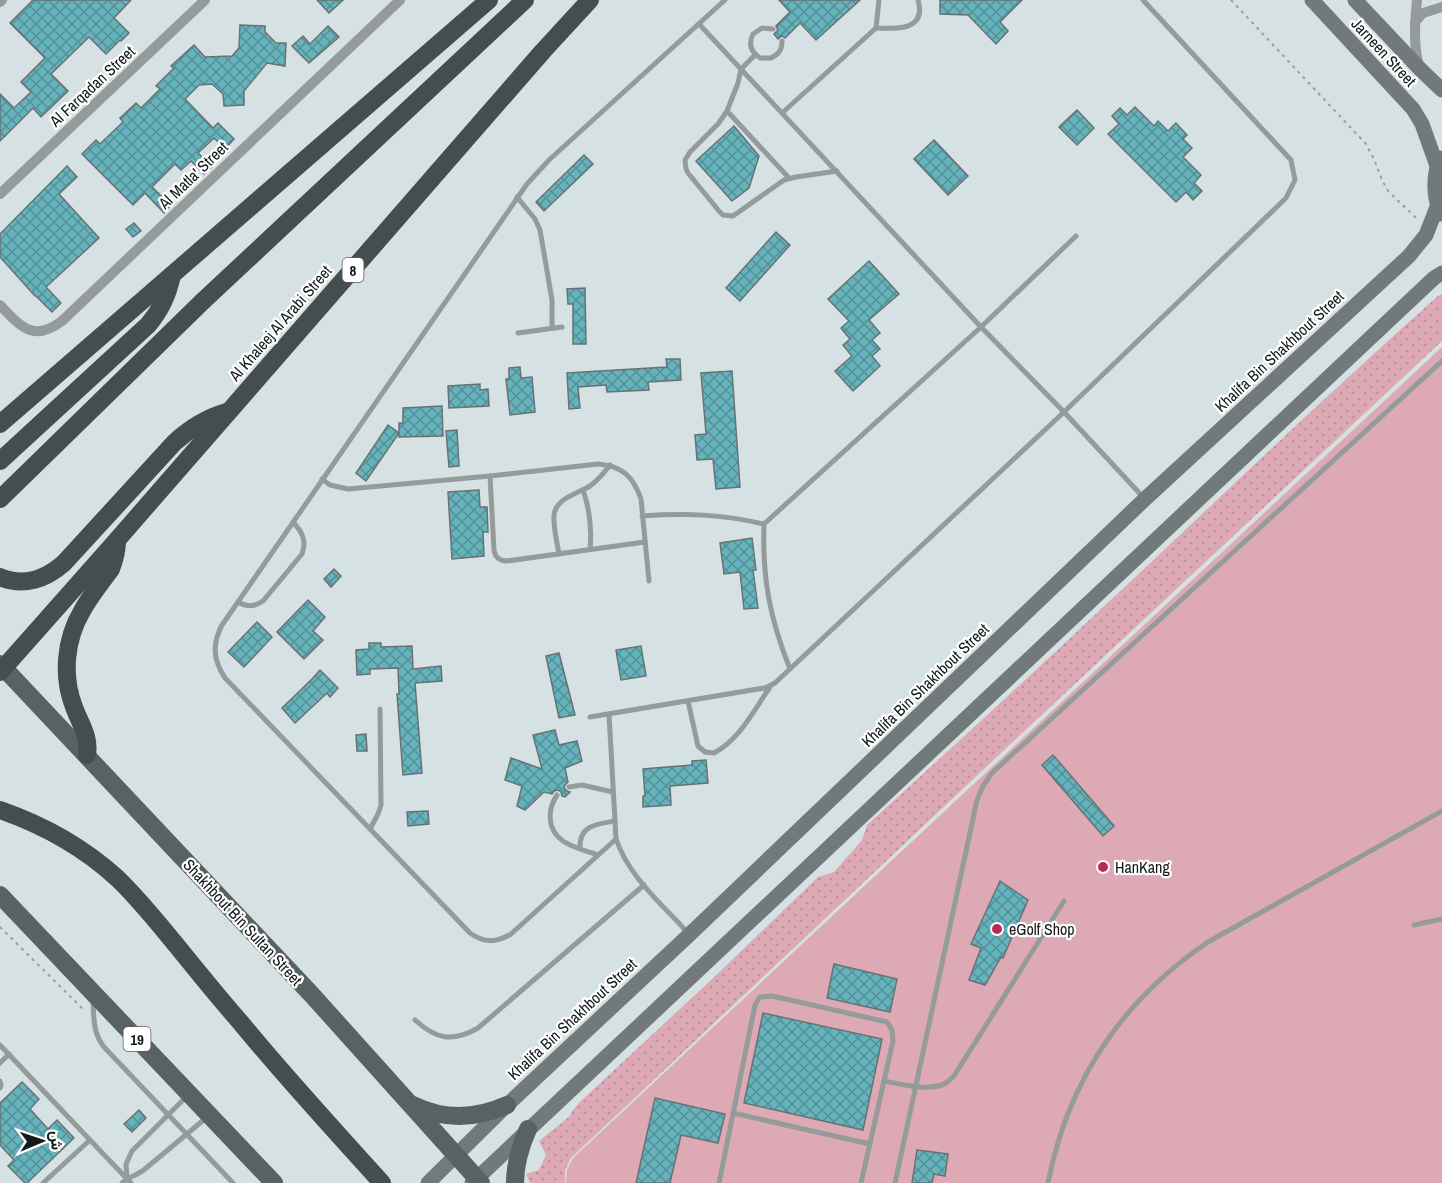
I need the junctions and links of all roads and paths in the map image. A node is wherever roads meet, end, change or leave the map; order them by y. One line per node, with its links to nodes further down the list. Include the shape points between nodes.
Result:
1 (205, 0): 30 (street, Al Farqadan Street)
2 (400, 0): 37 (street, Al Matla' Street, via 57,325 41,332 29,330)
3 (489, 0): 36 (highway)
4 (525, 0): 51 (highway, via 203,301)
5 (590, 0): 43 (highway, Al Khaleej Al Arabi Street / 8)
6 (725, 0): 17 (lane)
7 (879, 0): 18 (lane)
8 (918, 0): 18 (lane, via 920,12 913,23 901,29)
9 (1143, 0): 44 (lane, via 1291,160 1295,180 1286,198)
10 (1231, 0): 33 (path, via 1366,144 1388,191)
11 (1312, 0): 27 (main road, Jarneen Street, via 1413,109)
12 (1355, 0): 23 (main road, Jarneen Street)
13 (1417, 0): 16 (street)
14 (1436, 0): 15 (street)
15 (1442, 7): 16 (street, via 1423,13)
16 (1415, 22): 23 (street)
17 (699, 24): 22 (lane); 31 (lane, via 549,160)
18 (876, 28): 26 (lane)
19 (773, 29): 21 (lane, via 762,28 753,34 750,45)
20 (782, 41): 21 (lane, via 776,56 765,59)
21 (755, 55): 22 (lane)
22 (741, 69): 25 (lane); 26 (lane)
23 (1420, 69): 24 (main road, Jarneen Street)
24 (1442, 90)
25 (727, 111): 29 (lane); 29 (lane, via 687,156 685,164 719,211 733,216)
26 (782, 113): 28 (lane)
27 (1439, 159): 32 (main road, via 1434,186)
28 (837, 171): 29 (lane); 39 (lane)
29 (789, 178)
30 (0, 194)
31 (517, 197): 40 (lane, via 540,230 552,300); 49 (lane)
32 (1440, 212): 33 (main road, Khalifa Bin Shakhbout Street)
33 (1428, 230): 52 (main road, Khalifa Bin Shakhbout Street, via 1410,256)
34 (1076, 236): 39 (lane)
35 (1442, 273): 102 (main road)
36 (172, 275): 45 (highway); 46 (highway, via 164,302 148,325)
37 (0, 305)
38 (562, 327): 40 (lane)
39 (981, 327): 44 (lane); 55 (lane)
40 (552, 328): 41 (lane)
41 (518, 333)
42 (1442, 361): 94 (lane, via 992,773 977,800)
43 (230, 411): 56 (highway, Al Khaleej Al Arabi Street / 8); 60 (highway, via 205,420 174,443 54,571 30,581)
44 (1064, 412): 52 (lane); 64 (lane)
45 (0, 424)
46 (0, 461)
47 (610, 465): 48 (lane); 50 (lane); 53 (lane, via 626,474 637,488)
48 (490, 476): 49 (lane, via 348,489); 59 (lane, via 496,557 507,561)
49 (322, 479): 54 (lane)
50 (583, 490): 58 (lane, via 590,513); 59 (lane, via 560,503 554,513)
51 (0, 499)
52 (1145, 499): 86 (main road, Khalifa Bin Shakhbout Street)
53 (642, 516): 55 (lane, via 698,514); 57 (lane)
54 (293, 522): 62 (lane); 62 (lane, via 303,535 302,554 263,601 251,606)
55 (764, 524): 64 (lane, via 768,598)
56 (117, 540): 63 (highway, Al Khaleej Al Arabi Street / 8); 70 (highway, via 111,569 78,618 67,657 70,692 87,737)
57 (645, 542): 58 (lane); 61 (lane)
58 (590, 549): 59 (lane)
59 (559, 554)
60 (0, 578)
61 (649, 581)
62 (238, 602): 77 (lane, via 217,635 214,646 219,668)
63 (1, 668): 70 (main road, Shakhbout Bin Sultan Street)
64 (790, 669): 65 (lane)
65 (771, 686): 66 (lane); 66 (lane, via 744,726 714,753 698,746)
66 (688, 701): 68 (lane)
67 (380, 710): 77 (lane, via 381,805)
68 (609, 714): 69 (lane); 72 (lane)
69 (590, 717)
70 (87, 755): 97 (main road, Shakhbout Bin Sultan Street)
71 (569, 787): 72 (lane, via 582,785)
72 (614, 792): 76 (lane)
73 (557, 795): 79 (lane, via 549,814 552,828 560,839)
74 (0, 810): 112 (highway, via 71,843 117,878)
75 (1442, 811): 118 (lane, via 1208,942 1156,982 1113,1030 1078,1088 1062,1126)
76 (615, 821): 78 (lane); 79 (lane, via 590,826 581,836)
77 (370, 829): 80 (lane, via 470,933 486,941 511,934)
78 (616, 839): 80 (lane); 81 (lane, via 627,864)
79 (580, 848): 80 (lane)
80 (598, 855)
81 (644, 885): 86 (lane); 88 (lane, via 478,1029 448,1038 427,1031)
82 (0, 895): 87 (main road, 19)
83 (1064, 902): 94 (lane, via 954,1076 946,1084)
84 (1442, 919): 85 (lane)
85 (1414, 925)
86 (689, 935): 98 (main road, Khalifa Bin Shakhbout Street)
87 (93, 993): 96 (main road, 19); 100 (lane, via 94,1028 99,1041)
88 (414, 1020)
89 (0, 1045): 90 (lane)
90 (9, 1054): 91 (lane); 104 (lane)
91 (0, 1063)
92 (0, 1081): 95 (lane)
93 (884, 1081): 94 (lane); 99 (lane, via 893,1041 887,1022 772,996 760,997 755,1005); 105 (lane)
94 (916, 1087): 117 (lane)
95 (0, 1088)
96 (189, 1094): 100 (lane); 101 (main road, 19)
97 (407, 1102): 98 (main road, via 426,1111 458,1116); 106 (main road, Shakhbout Bin Sultan Street)
98 (507, 1105): 106 (main road, Khalifa Bin Shakhbout Street)
99 (733, 1113): 105 (lane); 115 (lane)
100 (169, 1115): 103 (lane); 107 (lane, via 132,1150 126,1164)
101 (210, 1115): 103 (lane); 108 (main road, 19)
102 (528, 1130): 109 (main road); 114 (main road, via 519,1153)
103 (187, 1134): 107 (lane); 111 (lane)
104 (90, 1140): 107 (lane); 110 (lane)
105 (870, 1144): 116 (lane)
106 (456, 1156): 109 (main road, Shakhbout Bin Sultan Street); 113 (main road, Khalifa Bin Shakhbout Street)
107 (126, 1182)
108 (273, 1182)
109 (477, 1182)
110 (43, 1183)
111 (232, 1183)
112 (382, 1183)
113 (428, 1183)
114 (515, 1183)
115 (719, 1183)
116 (861, 1183)
117 (895, 1183)
118 (1048, 1183)

